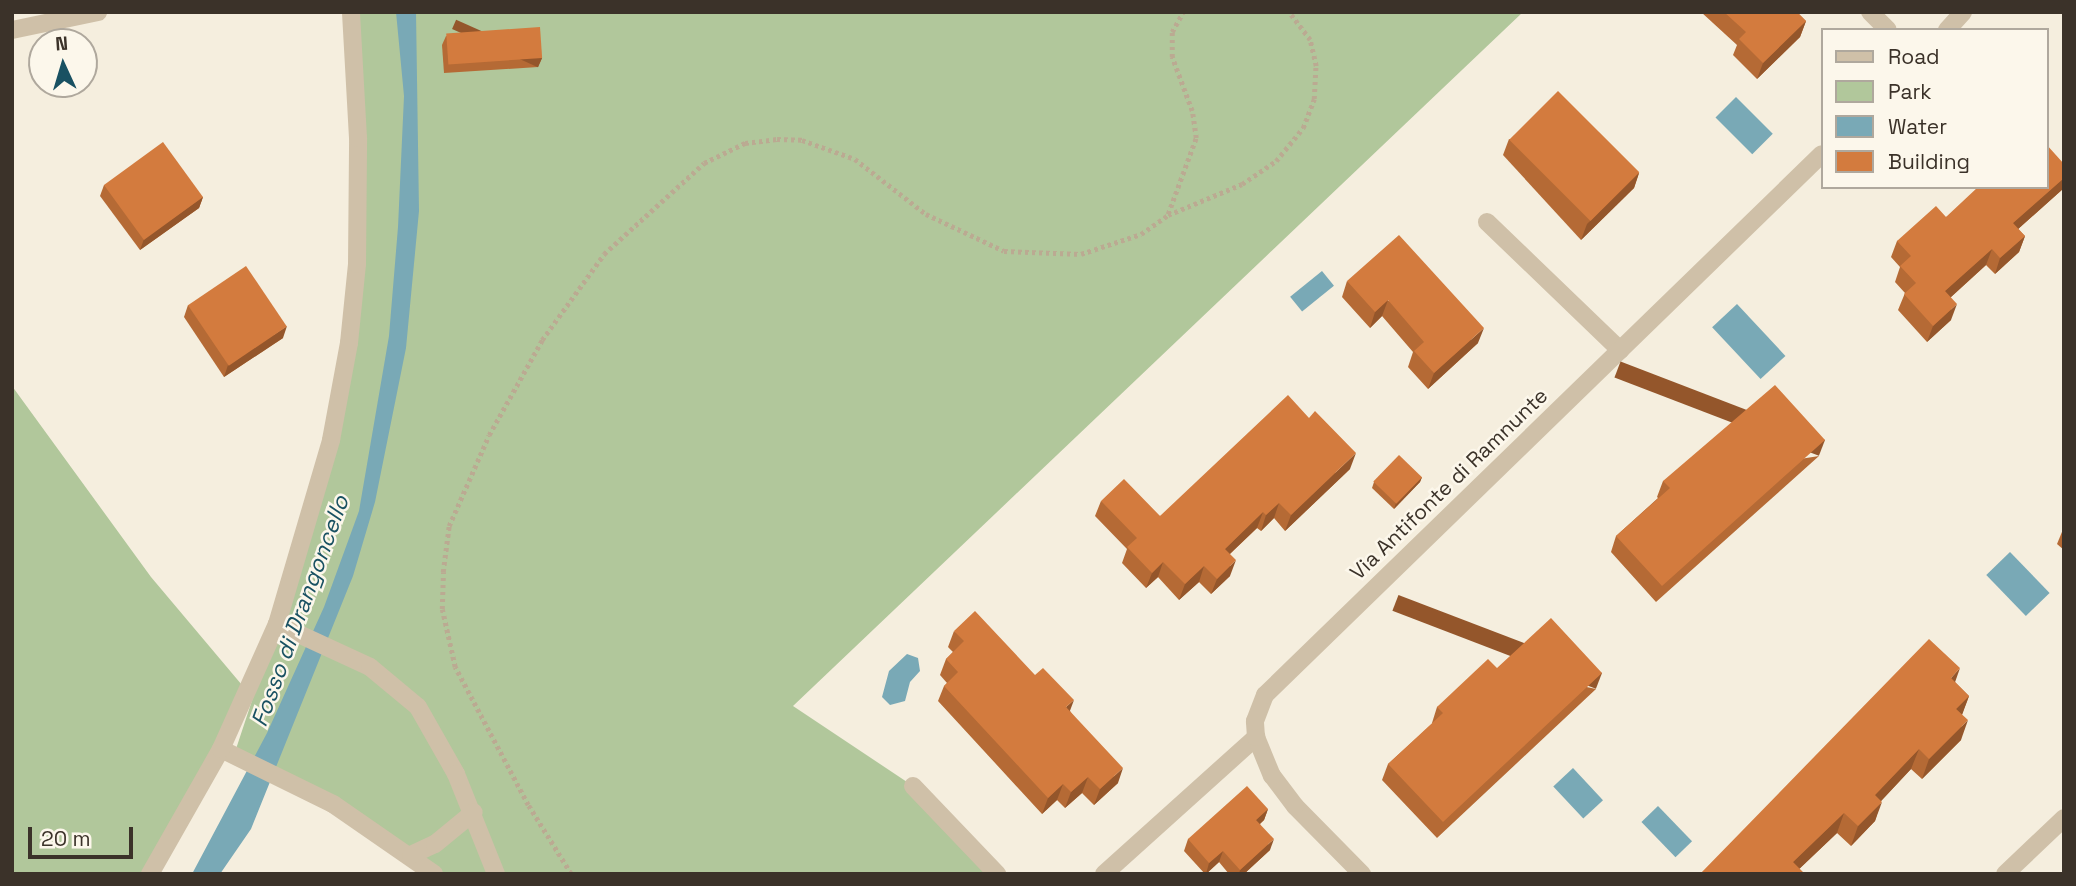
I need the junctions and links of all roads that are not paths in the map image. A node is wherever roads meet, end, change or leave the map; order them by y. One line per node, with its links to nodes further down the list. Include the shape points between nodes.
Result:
1 (98, 12): 7 (street)
2 (351, 12): 11 (street, via 359,188 349,343)
3 (1870, 12): 5 (street)
4 (1963, 12): 6 (street)
5 (1886, 28)
6 (1949, 28)
7 (12, 30)
8 (1820, 156): 10 (street, Via Antifonte di Ramnunte)
9 (1487, 222): 10 (street)
10 (1620, 350): 12 (street, Via Antifonte di Ramnunte, via 1272,687 1257,712)
11 (283, 627): 13 (street); 15 (street, via 352,658 388,680 418,707 437,735)
12 (1256, 737): 22 (street); 23 (street, via 1266,765 1286,796)
13 (227, 752): 17 (street, via 300,786); 18 (street)
14 (913, 786): 21 (street)
15 (474, 812): 17 (street, via 457,829); 20 (street)
16 (2064, 818): 24 (street)
17 (411, 855): 19 (street)
18 (150, 874)
19 (434, 874)
20 (496, 874)
21 (998, 874)
22 (1104, 874)
23 (1363, 874)
24 (2005, 874)

